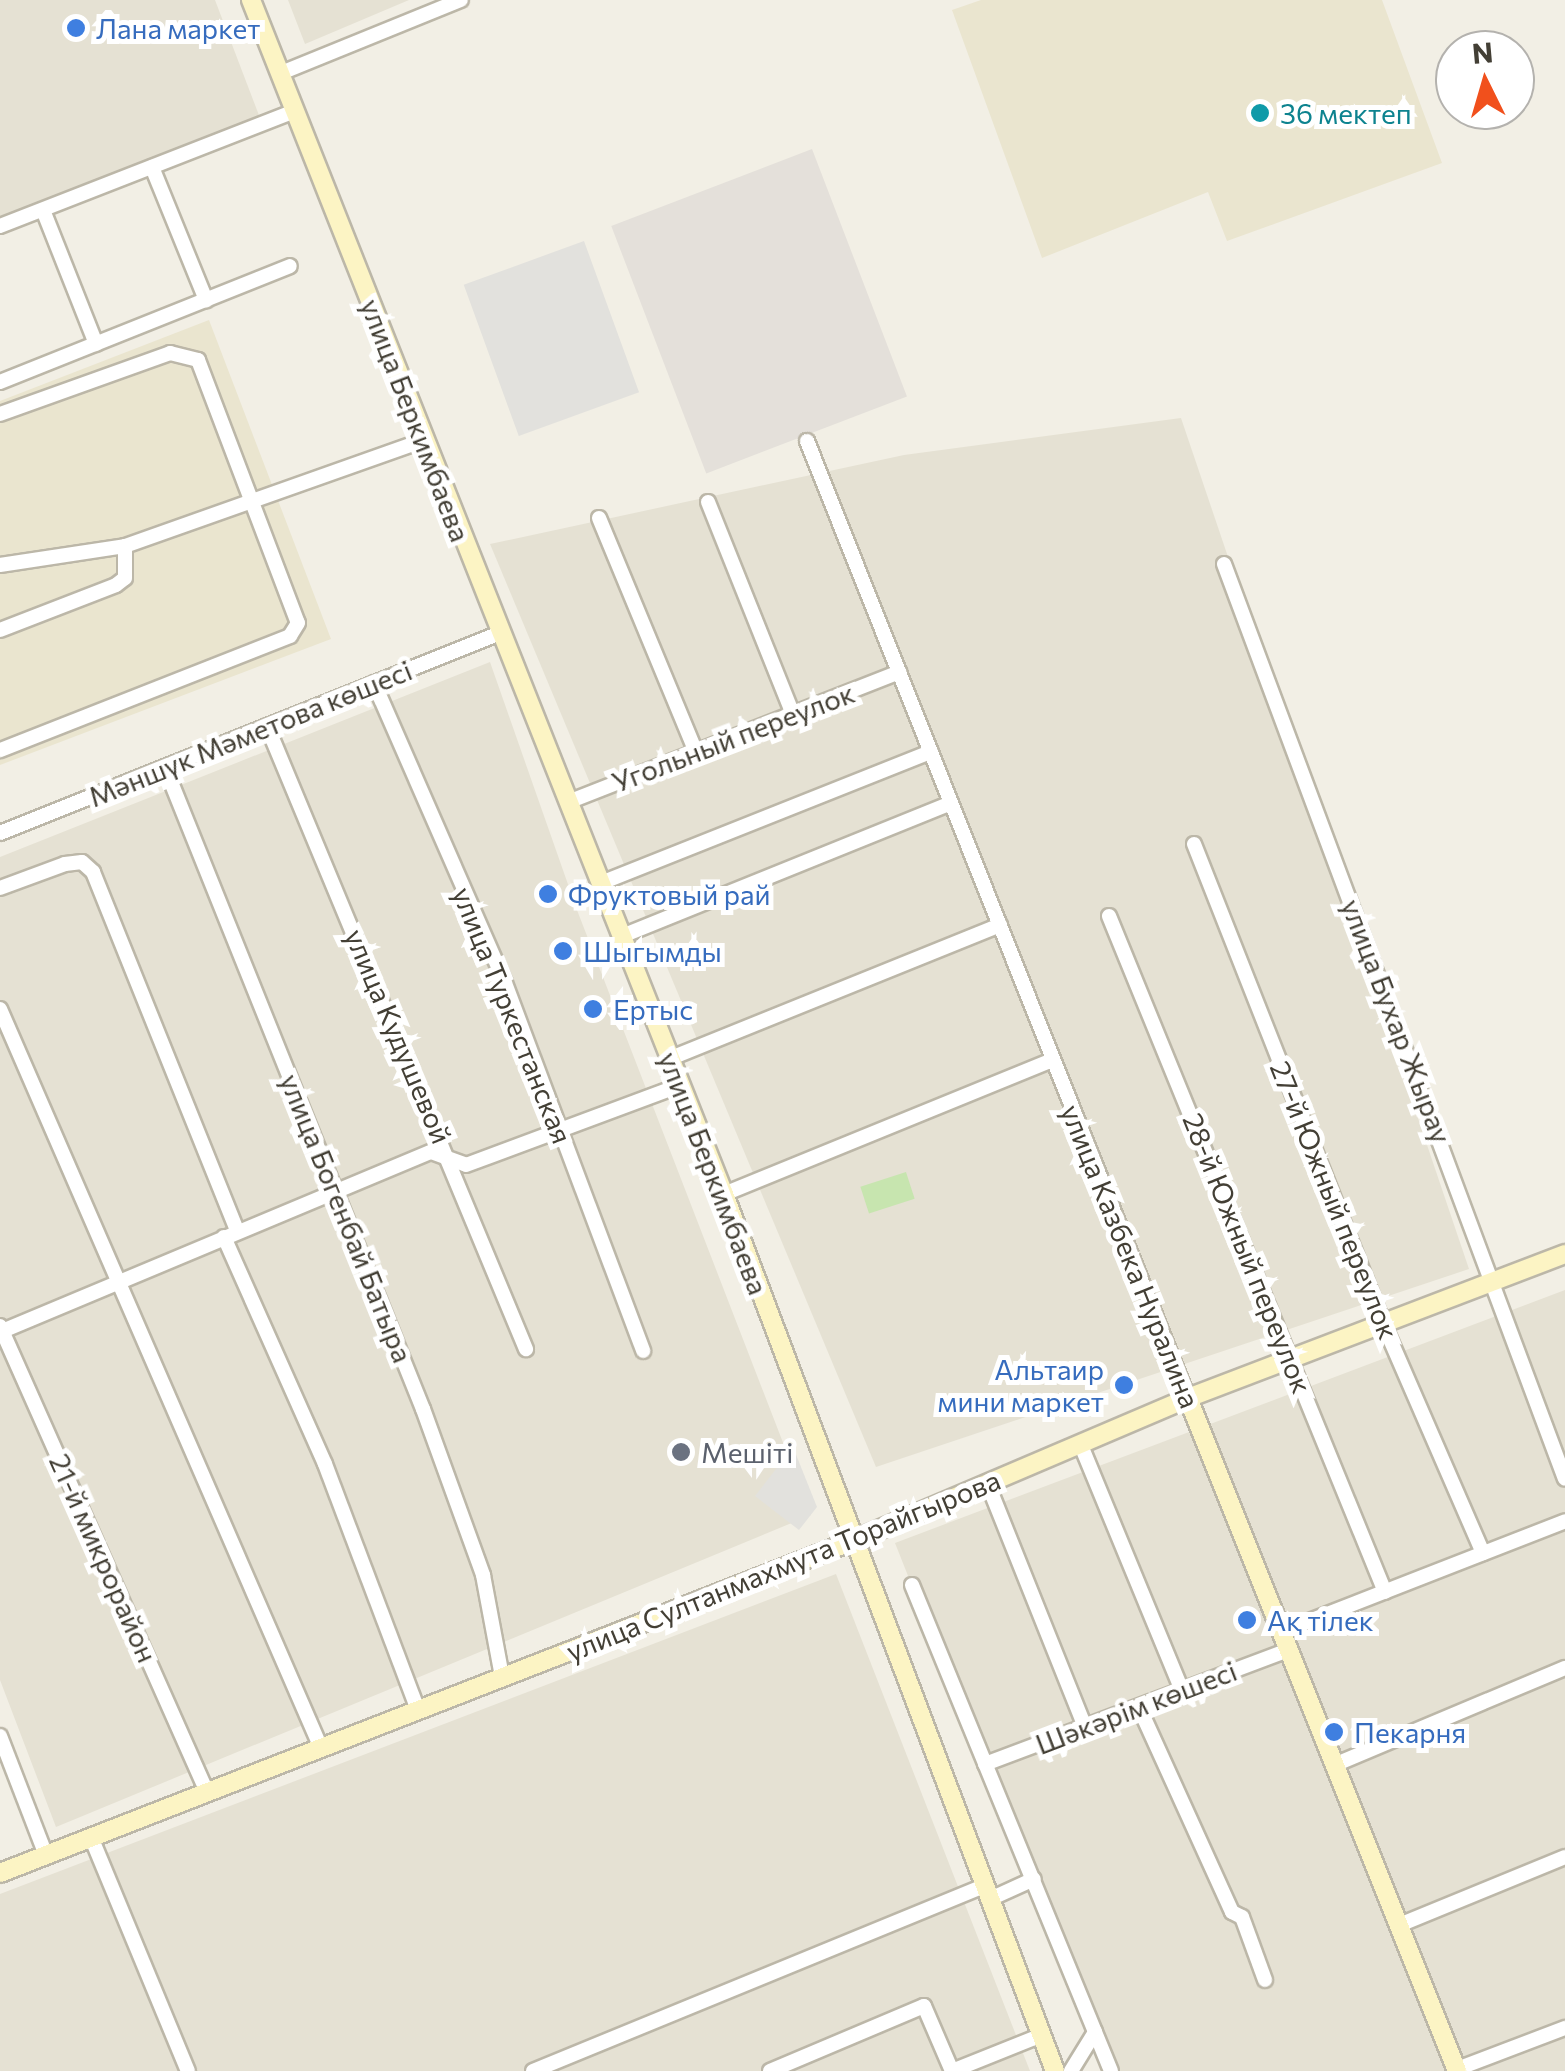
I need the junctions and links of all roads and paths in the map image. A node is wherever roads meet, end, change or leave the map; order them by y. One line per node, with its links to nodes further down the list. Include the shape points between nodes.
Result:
1 (251, 0): 3 (street, улица Беркимбаева)
2 (461, 0): 3 (street)
3 (280, 74): 4 (street, улица Беркимбаева)
4 (295, 111): 5 (street); 13 (street, улица Беркимбаева)
5 (152, 167): 6 (street); 9 (street)
6 (42, 210): 7 (street); 10 (street)
7 (0, 226)
8 (290, 266): 9 (street)
9 (206, 300): 10 (street)
10 (96, 344): 11 (street)
11 (0, 382)
12 (0, 414): 16 (street, via 170,354 187,354 198,360)
13 (424, 440): 16 (street); 22 (street, улица Беркимбаева)
14 (807, 441): 23 (street, улица Казбека Нуралина)
15 (708, 502): 25 (street)
16 (253, 504): 18 (street); 27 (street, via 296,630)
17 (600, 518): 28 (street)
18 (125, 546): 20 (street); 21 (street, via 125,578 116,585)
19 (1224, 564): 50 (street, улица Бухар Жырау)
20 (0, 565)
21 (0, 630)
22 (500, 632): 24 (street, Мәншүк Мәметова көшесі); 31 (street, улица Беркимбаева)
23 (899, 672): 25 (street, Угольный переулок); 29 (street, улица Казбека Нуралина)
24 (374, 683): 26 (street, Мәншүк Мәметова көшесі); 44 (street, улица Туркестанская, via 504,983)
25 (793, 714): 28 (street, Угольный переулок)
26 (267, 726): 30 (street, Мәншүк Мәметова көшесі); 45 (street, улица Кудушевой)
27 (0, 750)
28 (696, 752): 31 (street, Угольный переулок)
29 (930, 752): 32 (street, улица Казбека Нуралина); 35 (street)
30 (165, 767): 33 (street, Мәншүк Мәметова көшесі); 46 (street, улица Богенбай Батыра)
31 (568, 802): 35 (street, улица Беркимбаева)
32 (951, 803): 38 (street, улица Казбека Нуралина); 39 (street)
33 (0, 833)
34 (1194, 844): 52 (street, 27-й Южный переулок)
35 (600, 883): 39 (street, улица Беркимбаева)
36 (0, 888): 48 (street, via 66,864 82,862 93,872)
37 (1109, 916): 56 (street, 28-й Южный переулок)
38 (1000, 925): 41 (street); 42 (street, улица Казбека Нуралина)
39 (622, 936): 41 (street, улица Беркимбаева)
40 (0, 1009): 51 (street)
41 (670, 1058): 43 (street, улица Беркимбаева)
42 (1052, 1060): 47 (street); 57 (street, улица Казбека Нуралина)
43 (682, 1085): 44 (street); 47 (street, улица Беркимбаева)
44 (559, 1129): 45 (street, via 466,1164); 55 (street, улица Туркестанская)
45 (452, 1162): 46 (street, via 431,1152); 54 (street, улица Кудушевой)
46 (339, 1190): 48 (street); 68 (street, улица Богенбай Батыра, via 483,1575)
47 (724, 1194): 62 (street, улица Беркимбаева)
48 (230, 1234): 51 (street); 71 (street)
49 (1565, 1254): 50 (street, улица Султанмахмута Торайгырова)
50 (1496, 1280): 52 (street, улица Султанмахмута Торайгырова); 59 (street, улица Бухар Жырау)
51 (117, 1282): 53 (street); 74 (street)
52 (1383, 1323): 56 (street, улица Султанмахмута Торайгырова); 63 (street, 27-й Южный переулок)
53 (1, 1330): 77 (street, 21-й микрорайон)
54 (526, 1349)
55 (643, 1350)
56 (1292, 1358): 57 (street, улица Султанмахмута Торайгырова); 65 (street, 28-й Южный переулок)
57 (1188, 1398): 58 (street, улица Султанмахмута Торайгырова); 66 (street, улица Казбека Нуралина)
58 (1080, 1444): 60 (street, улица Султанмахмута Торайгырова); 69 (street)
59 (1565, 1479)
60 (987, 1482): 62 (street, улица Султанмахмута Торайгырова); 72 (street)
61 (1565, 1521): 63 (street, Шәкәрім көшесі)
62 (855, 1540): 68 (street, улица Султанмахмута Торайгырова); 83 (street, улица Беркимбаева)
63 (1483, 1553): 65 (street, Шәкәрім көшесі)
64 (912, 1585): 75 (street)
65 (1385, 1592): 66 (street, Шәкәрім көшесі)
66 (1284, 1641): 69 (street, Шәкәрім көшесі); 76 (street, улица Казбека Нуралина)
67 (1565, 1668): 76 (street)
68 (502, 1677): 71 (street, улица Султанмахмута Торайгырова)
69 (1182, 1691): 70 (street, Шәкәрім көшесі)
70 (1139, 1707): 72 (street, Шәкәрім көшесі); 85 (street, via 1232,1912 1242,1917)
71 (418, 1710): 74 (street, улица Султанмахмута Торайгырова)
72 (1085, 1727): 75 (street, Шәкәрім көшесі)
73 (0, 1736): 79 (street)
74 (320, 1748): 77 (street, улица Султанмахмута Торайгырова)
75 (985, 1764): 82 (street)
76 (1334, 1765): 84 (street, улица Казбека Нуралина)
77 (207, 1792): 78 (street, улица Султанмахмута Торайгырова)
78 (91, 1837): 79 (street, улица Султанмахмута Торайгырова); 90 (street)
79 (46, 1856): 81 (street, улица Султанмахмута Торайгырова)
80 (1565, 1857): 84 (street)
81 (0, 1873)
82 (1034, 1879): 83 (street); 87 (street)
83 (987, 1892): 88 (street, улица Беркимбаева); 91 (street)
84 (1399, 1925): 89 (street, улица Казбека Нуралина)
85 (1265, 1980)
86 (1565, 2030): 89 (street)
87 (1095, 2032): 95 (street); 96 (street)
88 (1042, 2035): 93 (street); 94 (street, улица Беркимбаева)
89 (1457, 2070)
90 (188, 2071)
91 (533, 2071)
92 (770, 2071): 93 (street, via 924,2006)
93 (952, 2071)
94 (1056, 2071)
95 (1071, 2071)
96 (1111, 2071)

